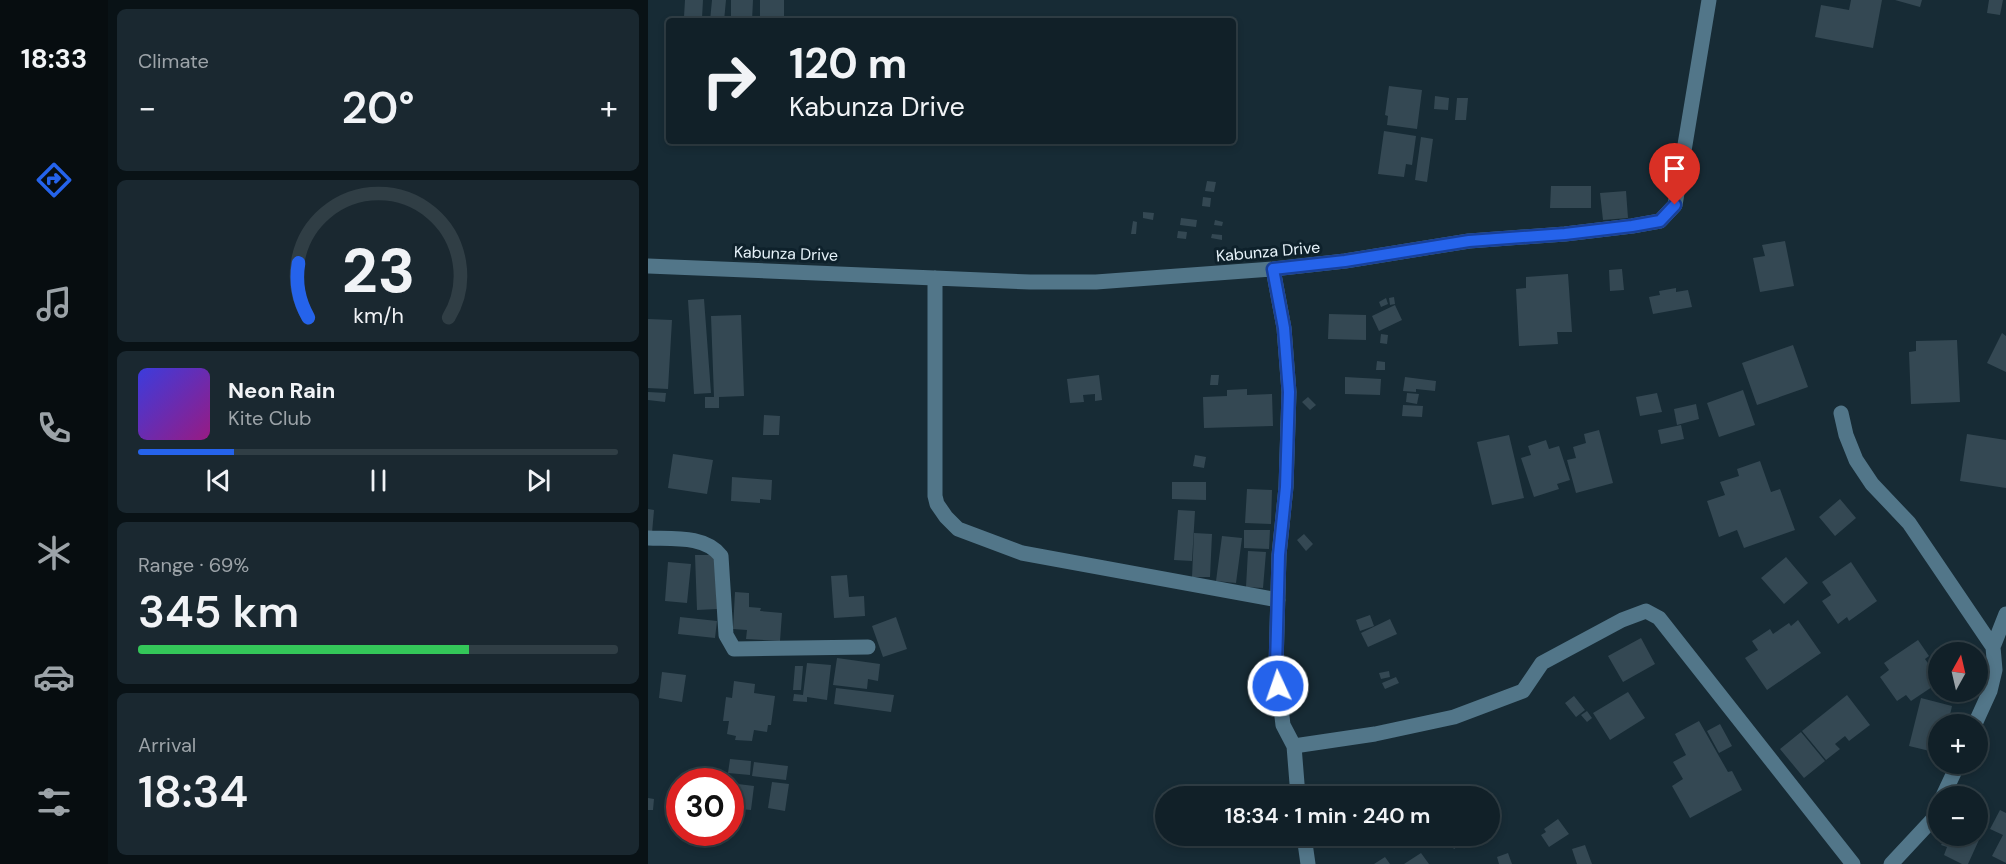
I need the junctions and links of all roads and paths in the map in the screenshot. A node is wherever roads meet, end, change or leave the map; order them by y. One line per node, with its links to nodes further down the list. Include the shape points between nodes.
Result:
1 (1708, 0): 3 (street, Kabunza Drive, via 1675,205 1660,221 1565,234 1469,241)
2 (648, 266): 4 (street, Kabunza Drive)
3 (1273, 269): 4 (street, Kabunza Drive, via 1096,282); 7 (street, via 1284,328 1289,392)
4 (935, 278): 7 (street, via 935,496 958,530 1022,553)
5 (1840, 413): 10 (street, via 1856,460 1872,484 1909,523)
6 (648, 538): 9 (street, via 702,542 715,547 722,556 724,624 734,650)
7 (1278, 600): 12 (street, via 1276,666 1280,707 1283,725)
8 (2006, 614): 10 (street)
9 (868, 647)
10 (1993, 647): 11 (street, via 1995,670)
11 (1980, 714)
12 (1294, 746): 13 (street); 17 (street, via 1454,717 1523,691 1542,663 1646,611 1659,618)
13 (1297, 786)
14 (1928, 824): 18 (street)
15 (1305, 846): 16 (street)
16 (1308, 864)
17 (1853, 864)
18 (1891, 864)

